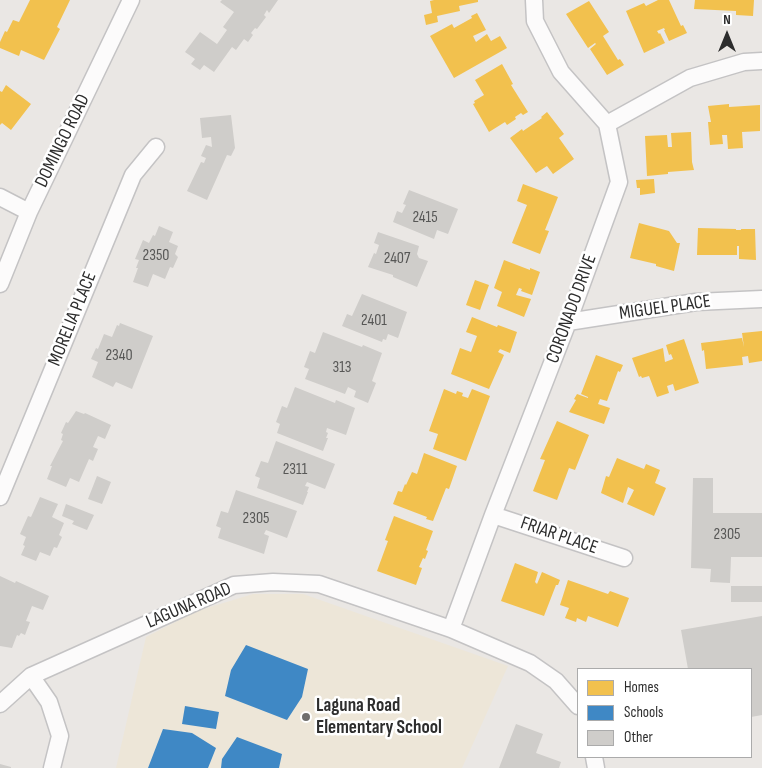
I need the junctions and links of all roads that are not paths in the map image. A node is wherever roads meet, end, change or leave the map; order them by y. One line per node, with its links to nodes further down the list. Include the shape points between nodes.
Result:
1 (131, 0): 7 (street, DOMINGO ROAD)
2 (534, 0): 4 (street, CORONADO DRIVE, via 536,21 561,72)
3 (762, 61): 4 (street, via 744,62 690,78)
4 (607, 124): 10 (street, CORONADO DRIVE, via 619,182)
5 (156, 147): 11 (street, MORELIA PLACE, via 133,175)
6 (0, 197): 7 (street)
7 (29, 212): 8 (street, DOMINGO ROAD)
8 (0, 284)
9 (762, 299): 10 (street, MIGUEL PLACE, via 696,302)
10 (568, 322): 12 (street, CORONADO DRIVE)
11 (0, 496)
12 (493, 514): 13 (street, FRIAR PLACE); 14 (street, CORONADO DRIVE)
13 (624, 558)
14 (451, 629): 15 (street, LAGUNA ROAD, via 319,584 273,582 234,585); 17 (street, LAGUNA ROAD, via 530,663 556,681)
15 (31, 676): 16 (street, LAGUNA ROAD); 18 (street, via 49,702 60,736)
16 (0, 704)
17 (577, 705)
18 (52, 768)

